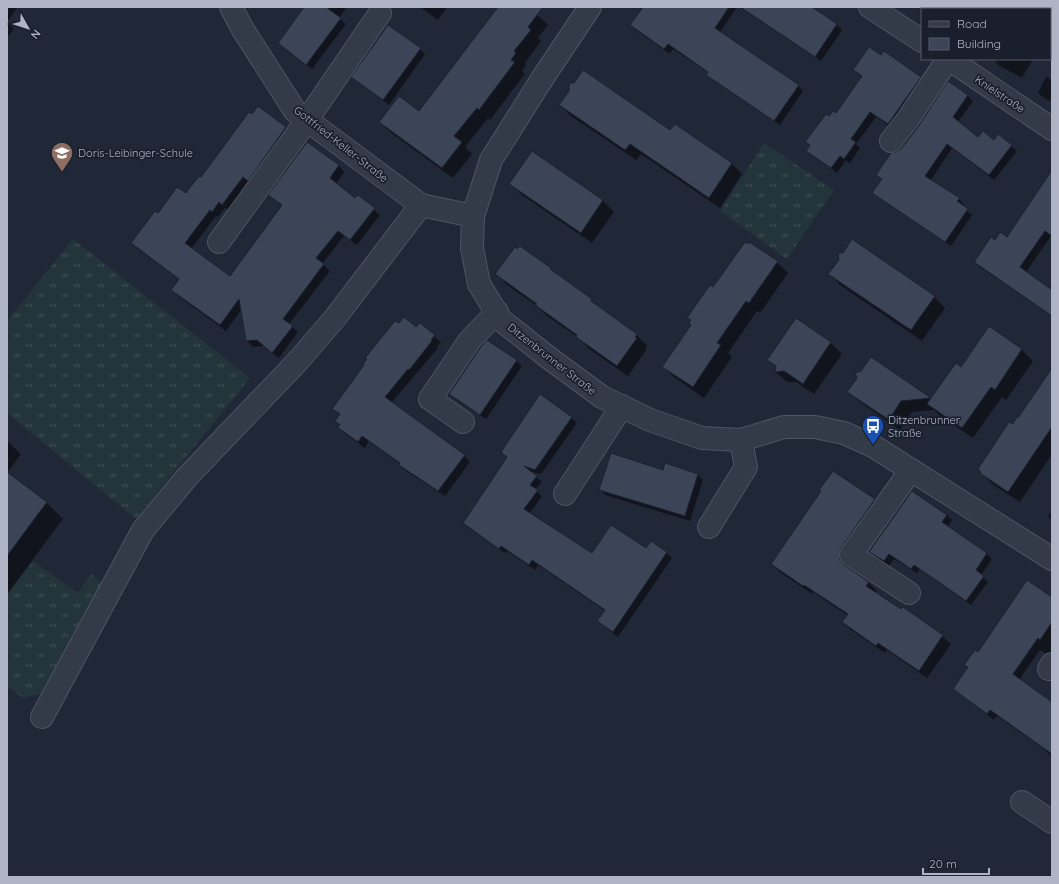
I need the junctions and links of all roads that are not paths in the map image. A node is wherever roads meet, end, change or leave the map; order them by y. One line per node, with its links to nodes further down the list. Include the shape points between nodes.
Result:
1 (231, 7): 8 (street, Gottfried-Keller-Straße, via 295,111)
2 (590, 7): 12 (street, Ditzenbrunner Straße, via 491,160)
3 (870, 7): 5 (street)
4 (380, 13): 8 (street)
5 (921, 40)
6 (947, 60): 10 (street, Knielstraße)
7 (949, 60): 9 (street, Knielstraße)
8 (308, 120): 11 (street, Gottfried-Keller-Straße); 13 (street)
9 (1052, 129)
10 (891, 141)
11 (421, 205): 12 (street, Gottfried-Keller-Straße); 23 (street, via 298,361 187,478 143,530)
12 (473, 216): 14 (street, Ditzenbrunner Straße, via 472,248 479,284)
13 (219, 242)
14 (497, 312): 15 (street, Ditzenbrunner Straße, via 501,320 549,358 602,397); 16 (street, via 470,340 430,399)
15 (622, 406): 17 (street, Ditzenbrunner Straße, via 650,420 702,438); 19 (street)
16 (463, 422)
17 (741, 440): 18 (street, Ditzenbrunner Straße, via 784,426 815,427 844,433 860,440); 20 (street, via 746,467)
18 (911, 470): 21 (street, Ditzenbrunner Straße); 22 (street, via 851,555)
19 (565, 494)
20 (709, 527)
21 (1052, 559)
22 (909, 593)
23 (42, 716)
24 (1022, 802): 25 (street)
25 (1052, 822)

